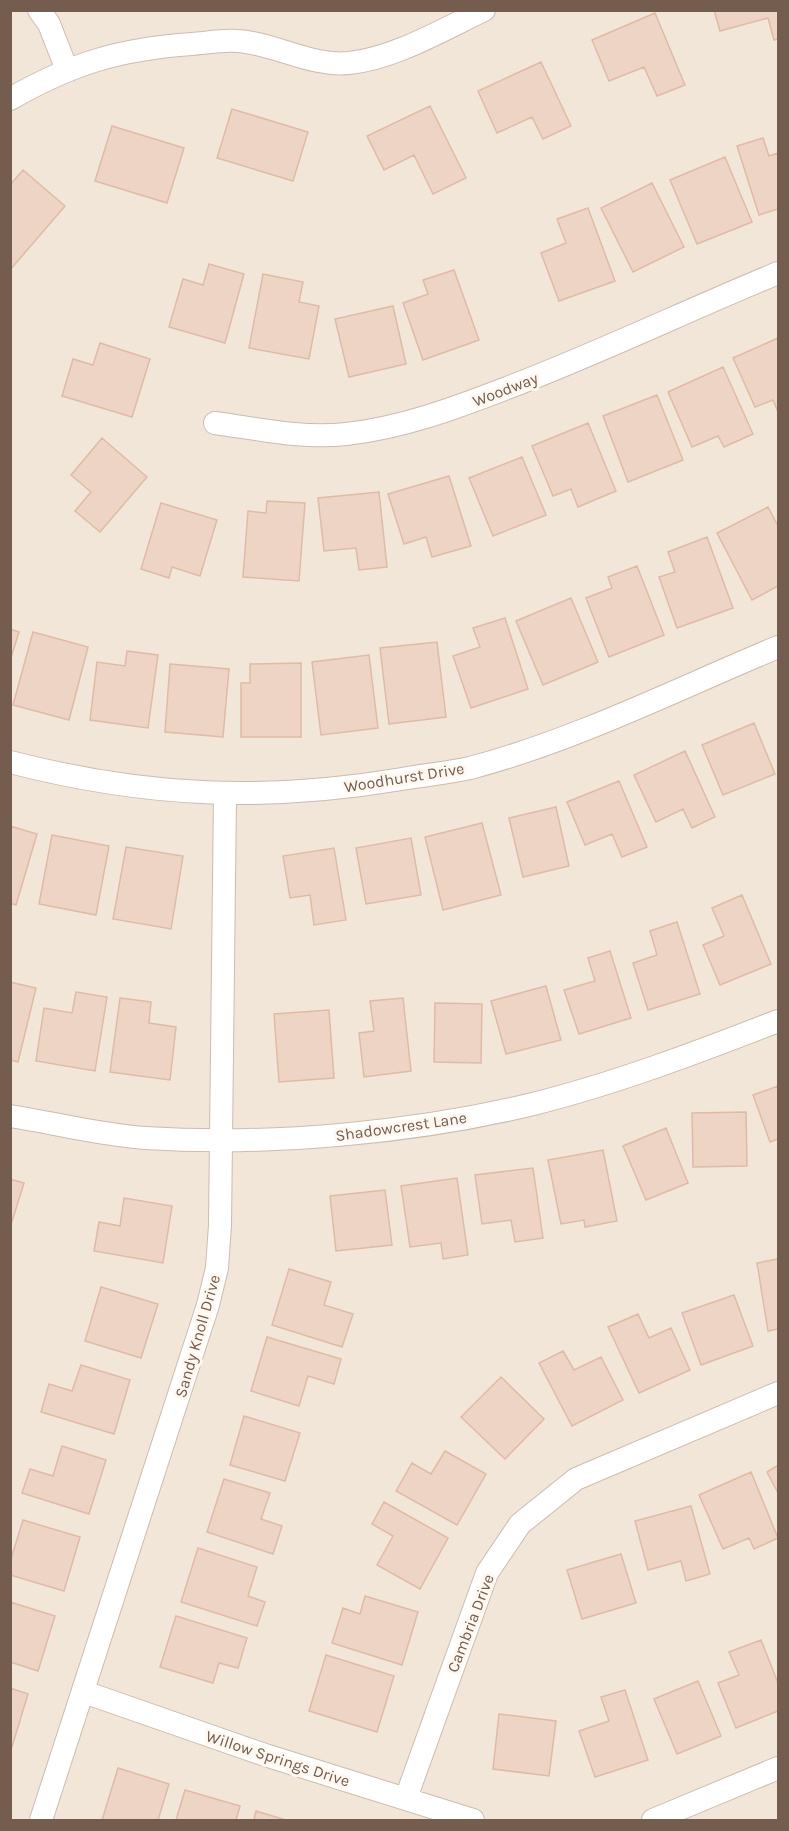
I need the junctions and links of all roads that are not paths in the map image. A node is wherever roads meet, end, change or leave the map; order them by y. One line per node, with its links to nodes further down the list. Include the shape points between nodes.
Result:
1 (39, 10): 3 (street, via 49,24)
2 (484, 10): 3 (street, via 381,56 347,64 237,41 144,48 108,55)
3 (67, 70): 4 (street)
4 (10, 99)
5 (778, 273): 6 (street, Woodway, via 562,367 456,408 391,427 345,435 308,435)
6 (215, 423)
7 (778, 647): 9 (street, Woodhurst Drive, via 575,733 469,768 372,784)
8 (10, 762): 9 (street, Woodhurst Drive, via 66,777)
9 (225, 795): 12 (street, Sandy Knoll Drive)
10 (778, 1021): 12 (street, Shadowcrest Lane, via 669,1063 534,1104 452,1120 328,1136)
11 (10, 1116): 12 (street, Shadowcrest Lane, via 143,1138)
12 (220, 1141): 14 (street, Sandy Knoll Drive, via 217,1268 208,1305)
13 (778, 1394): 16 (street, Cambria Drive, via 576,1479 520,1524 487,1574)
14 (84, 1692): 16 (street, Willow Springs Drive, via 265,1755); 17 (street, Sandy Knoll Drive)
15 (778, 1768): 19 (street)
16 (406, 1798): 18 (street, Willow Springs Drive)
17 (41, 1821)
18 (473, 1821)
19 (654, 1821)

